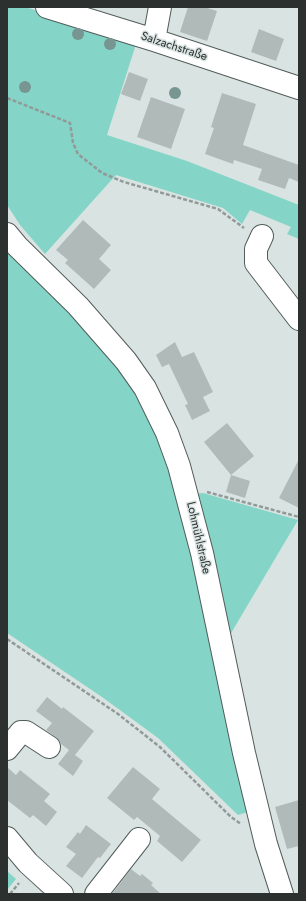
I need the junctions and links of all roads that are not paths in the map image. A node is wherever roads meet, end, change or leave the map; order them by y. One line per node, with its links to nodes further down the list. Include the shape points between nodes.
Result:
1 (48, 7): 3 (street, Salzachstraße)
2 (160, 7): 3 (street)
3 (154, 40): 4 (street, Salzachstraße)
4 (299, 88)
5 (7, 234): 14 (street, Lohmühlstraße, via 16,246 78,306 126,361 145,388 167,434 179,466 202,553 244,753 266,844)
6 (262, 236): 7 (street, via 256,249 256,263)
7 (299, 319)
8 (49, 747): 9 (street, via 26,732 21,732)
9 (7, 749)
10 (7, 838): 12 (street, via 28,863)
11 (139, 839): 13 (street)
12 (62, 894)
13 (96, 894)
14 (282, 894)

